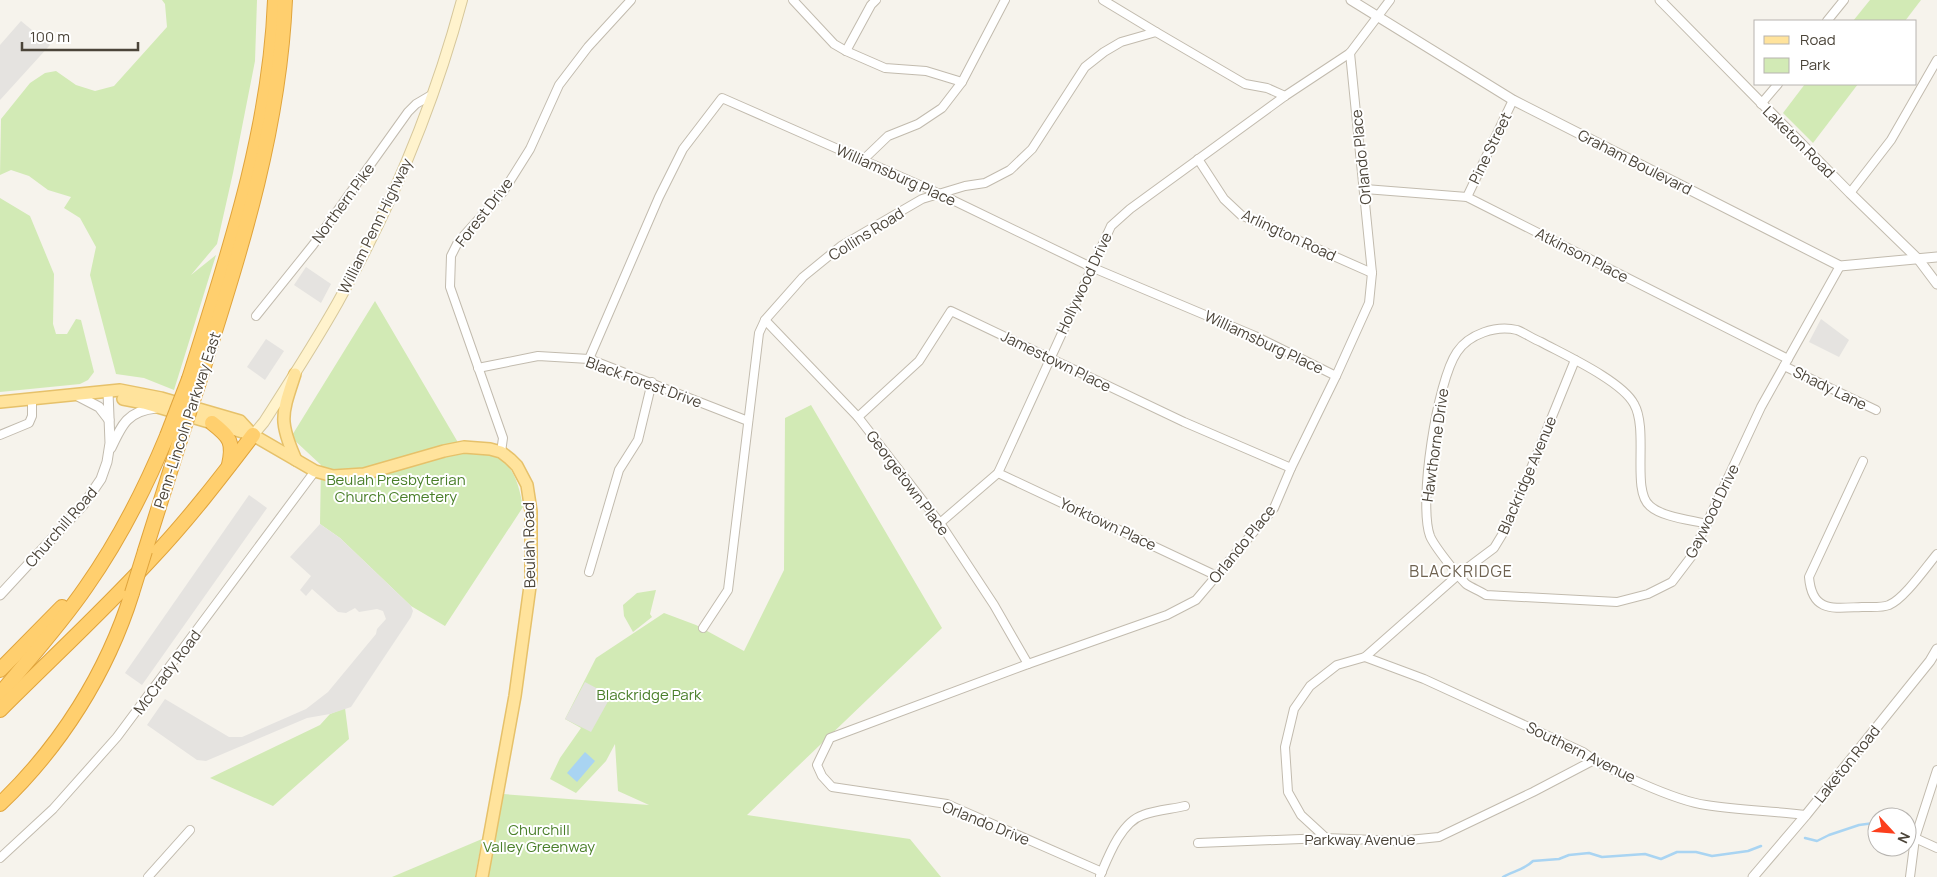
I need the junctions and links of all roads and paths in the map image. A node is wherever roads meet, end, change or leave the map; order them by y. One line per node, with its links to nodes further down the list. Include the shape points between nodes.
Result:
1 (274, 0): 49 (highway, Penn-Lincoln Parkway East, via 268,74 250,176)
2 (285, 0): 49 (highway, Penn-Lincoln Parkway East, via 278,75 262,170 245,234)
3 (462, 0): 21 (main road, William Penn Highway)
4 (631, 0): 46 (street, Forest Drive, via 558,85 530,148 503,192 458,242 451,256 450,287)
5 (792, 0): 16 (street, via 834,44)
6 (876, 0): 16 (street)
7 (1005, 0): 19 (street)
8 (1103, 0): 15 (street)
9 (1351, 0): 13 (street, Graham Boulevard)
10 (1390, 0): 13 (street, Hollywood Drive)
11 (1660, 0): 24 (street, Laketon Road)
12 (1844, 0): 14 (street)
13 (1379, 17): 17 (street, Hollywood Drive); 23 (street, Graham Boulevard)
14 (1829, 20)
15 (1156, 32): 22 (street, via 1245,84); 29 (street, Collins Road, via 1120,42 1085,67 1032,150 1010,170 985,183)
16 (846, 51): 19 (street, via 885,68 926,70)
17 (1350, 53): 22 (street, Hollywood Drive); 27 (street, Orlando Place)
18 (1937, 60): 28 (street, via 1891,140)
19 (962, 82): 25 (street, via 942,108 918,124 888,136)
20 (1777, 85): 24 (street)
21 (433, 94): 37 (street, Northern Pike, via 408,112 313,245); 47 (main road, William Penn Highway, via 365,252)
22 (1285, 96): 26 (street, Hollywood Drive)
23 (1513, 100): 30 (street, Pine Street); 34 (street, Graham Boulevard)
24 (1762, 104): 28 (street, Laketon Road)
25 (863, 160): 29 (street, Williamsburg Place); 42 (street, Williamsburg Place, via 722,98 683,149)
26 (1198, 160): 33 (street, Hollywood Drive, via 1111,226); 35 (street, Arlington Road, via 1224,199 1241,215)
27 (1365, 189): 30 (street, Atkinson Place); 35 (street, Orlando Place)
28 (1850, 193): 32 (street, Laketon Road)
29 (940, 194): 33 (street, Williamsburg Place); 38 (street, Collins Road, via 922,199 841,246 803,277)
30 (1467, 197): 43 (street, Atkinson Place)
31 (1937, 257): 32 (street)
32 (1919, 260): 34 (street); 36 (street, Laketon Road)
33 (1091, 266): 41 (street, Hollywood Drive); 48 (street, Williamsburg Place, via 1255,336)
34 (1840, 266): 39 (street, Gaywood Drive)
35 (1372, 274): 48 (street, Orlando Place, via 1369,302)
36 (1937, 284)
37 (256, 316)
38 (765, 320): 57 (street, Georgetown Place); 59 (street, Collins Road, via 759,333)
39 (1807, 325): 40 (street); 43 (street, Gaywood Drive)
40 (1815, 329)
41 (1050, 357): 57 (street, Jamestown Place, via 952,311 919,361); 69 (street, Jamestown Place, via 1184,422); 71 (street, Hollywood Drive)
42 (589, 359): 46 (street, Black Forest Drive, via 538,356); 50 (street, Black Forest Drive)
43 (1788, 359): 45 (street, Gaywood Drive)
44 (1575, 360): 73 (street, Hawthorne Drive, via 1622,389 1635,405 1642,436 1641,491 1649,506 1662,513); 77 (street, Blackridge Avenue, via 1508,525 1494,548); 77 (street, Hawthorne Drive, via 1517,330 1490,329 1469,341 1448,367 1438,403 1426,518 1430,537)
45 (1784, 366): 56 (street, Shady Lane); 73 (street, Gaywood Drive, via 1761,406)
46 (478, 368): 65 (street, Forest Drive, via 503,438)
47 (295, 374): 62 (main road, William Penn Highway); 66 (main road, via 283,420)
48 (1336, 376): 69 (street, Orlando Place)
49 (194, 380): 63 (highway, Penn-Lincoln Parkway East, bridge)
50 (652, 382): 59 (street, Black Forest Drive); 76 (street, via 638,440 619,470)
51 (108, 392): 52 (main road); 55 (main road, via 119,398); 58 (street, Churchill Road); 62 (main road, via 120,390 188,405 240,421)
52 (74, 394): 53 (main road); 58 (street, via 99,407)
53 (32, 399): 54 (main road); 61 (street, via 29,423)
54 (0, 402)
55 (159, 407): 60 (main road); 64 (street, via 144,409 131,416 121,427)
56 (1876, 410)
57 (858, 417): 72 (street, Georgetown Place)
58 (110, 420): 64 (street, Churchill Road)
59 (748, 421): 81 (street, Collins Road, via 728,590)
60 (212, 423): 62 (main road); 68 (highway, via 230,441 232,450)
61 (0, 435)
62 (253, 435): 66 (main road); 68 (highway)
63 (174, 438): 75 (highway, Penn-Lincoln Parkway East); 92 (highway, Penn-Lincoln Parkway East, bridge, via 145,551 111,647 82,701 42,759)
64 (109, 452): 79 (street, Churchill Road, via 104,471 90,496)
65 (501, 452): 70 (main road, via 464,447 355,476 333,476); 105 (main road, Beulah Road, via 517,466 526,485 531,511 531,579 515,696)
66 (296, 460): 70 (main road)
67 (1863, 460): 74 (street, via 1809,577 1810,591 1819,604 1830,608 1889,605 1908,589)
68 (228, 468): 80 (highway, via 172,536)
69 (1290, 468): 78 (street, Orlando Place, via 1274,508)
70 (315, 471): 102 (street, McCrady Road, via 117,737 58,804)
71 (998, 473): 72 (street, Hollywood Drive); 78 (street, Yorktown Place)
72 (940, 523): 84 (street, Georgetown Place)
73 (1707, 524): 77 (street, Gaywood Drive, via 1691,557 1672,582 1648,594 1616,602 1486,595 1467,585)
74 (1937, 554)
75 (97, 571): 85 (highway); 86 (highway, Penn-Lincoln Parkway East, via 62,620)
76 (589, 572)
77 (1458, 575): 83 (street, Blackridge Avenue)
78 (1217, 576): 84 (street, Orlando Place, via 1196,600 1167,615)
79 (0, 595)
80 (89, 624): 87 (highway); 88 (highway)
81 (703, 628)
82 (1937, 649): 94 (street, Laketon Road)
83 (1365, 657): 89 (street, Southern Avenue, via 1424,679); 97 (street, Blackridge Avenue, via 1337,665 1310,686 1294,709 1285,747 1288,792 1301,815)
84 (1028, 664): 90 (street, Orlando Place, via 830,738)
85 (0, 670)
86 (0, 694)
87 (0, 710)
88 (0, 721)
89 (1594, 760): 94 (street, Southern Avenue, via 1662,791 1704,805); 97 (street, Parkway Avenue, via 1439,837 1399,841)
90 (817, 765): 103 (street, Orlando Drive, via 832,787 946,804)
91 (1937, 770): 96 (street)
92 (0, 804)
93 (1185, 806): 103 (street, via 1142,815 1130,822)
94 (1806, 815): 106 (street, Laketon Road)
95 (190, 830): 104 (street)
96 (1917, 832)
97 (1326, 838): 99 (street, Parkway Avenue)
98 (1917, 839): 100 (street)
99 (1198, 843)
100 (1937, 848)
101 (1913, 857): 107 (street)
102 (0, 858)
103 (1100, 875)
104 (148, 877)
105 (482, 877)
106 (1753, 877)
107 (1910, 877)

